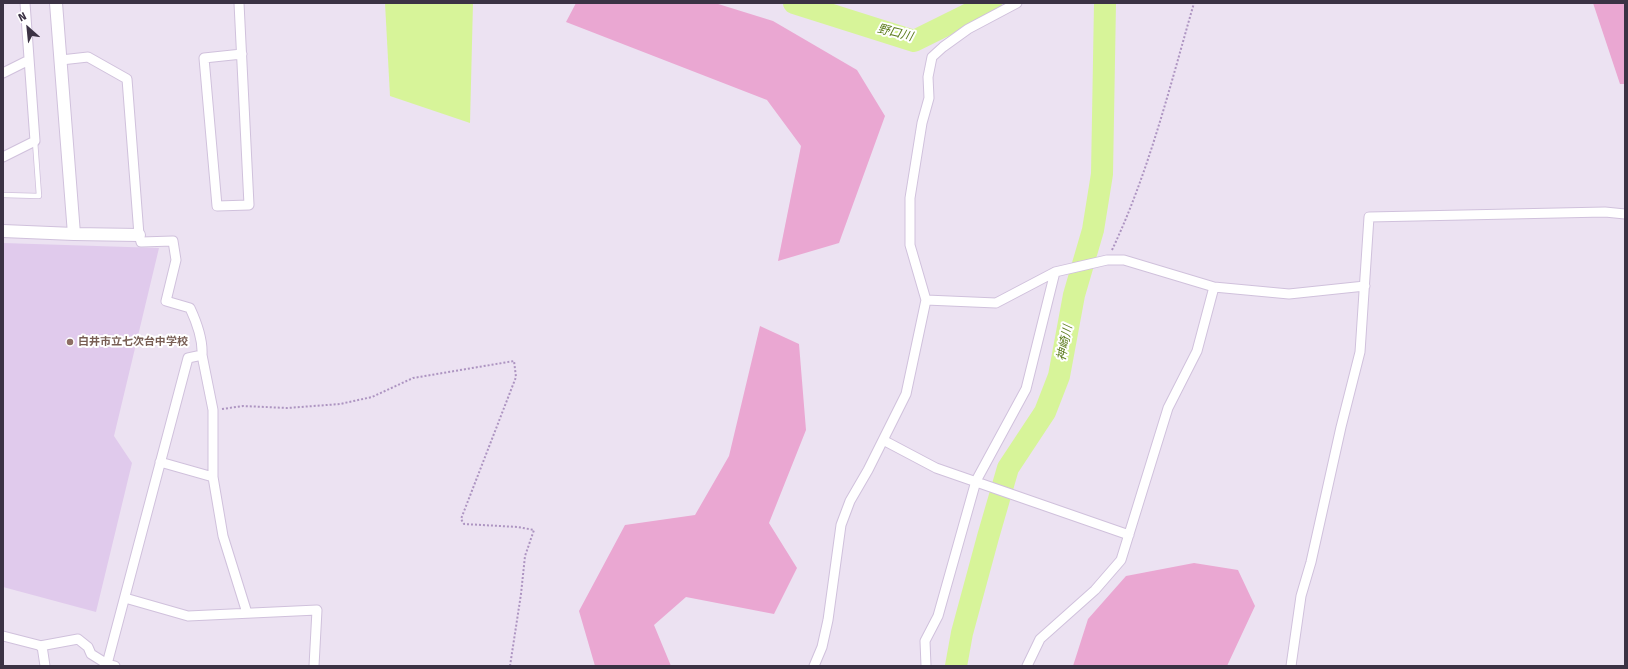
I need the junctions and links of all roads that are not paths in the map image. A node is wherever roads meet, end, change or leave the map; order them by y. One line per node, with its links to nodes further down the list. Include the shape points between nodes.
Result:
1 (25, 3): 6 (street)
2 (56, 3): 7 (street)
3 (239, 3): 5 (street)
4 (1017, 3): 19 (street, via 968,29 932,57 928,77 929,98 922,123 910,206 910,245)
5 (242, 54): 5 (street, via 204,58 217,206 249,205)
6 (29, 60): 8 (street); 9 (street)
7 (61, 60): 14 (street); 15 (street, via 88,57 127,79)
8 (3, 73)
9 (35, 141): 10 (street); 11 (lane, via 39,196)
10 (3, 157)
11 (3, 195)
12 (1625, 214): 17 (street, via 1605,212 1369,217)
13 (3, 231): 14 (street)
14 (74, 234): 15 (street)
15 (139, 235): 20 (street, via 141,242 173,241 176,260 166,301 190,308 203,346)
16 (1055, 272): 18 (street, via 1107,260 1124,260); 19 (street, via 996,302); 24 (street, via 1026,389)
17 (1365, 286): 18 (street, via 1289,294); 36 (street, via 1360,352 1301,596)
18 (1214, 287): 25 (street, via 1197,352 1168,408)
19 (926, 300): 21 (street, via 906,394)
20 (202, 355): 22 (street, via 188,358); 23 (street, via 213,410)
21 (883, 440): 24 (street, via 936,468); 33 (street, via 850,501 841,525 828,620 822,647)
22 (160, 462): 23 (street); 26 (street)
23 (213, 477): 27 (street, via 223,536)
24 (976, 481): 25 (street); 34 (street, via 938,616 925,641)
25 (1129, 535): 35 (street, via 1121,560 1095,590 1040,639)
26 (125, 598): 27 (street, via 188,616); 30 (street)
27 (247, 613): 32 (street, via 317,610)
28 (3, 636): 29 (street)
29 (40, 646): 30 (street, via 78,639 88,647 91,654); 31 (street)
30 (111, 665)
31 (45, 666)
32 (314, 666)
33 (814, 666)
34 (926, 666)
35 (1027, 666)
36 (1291, 666)

